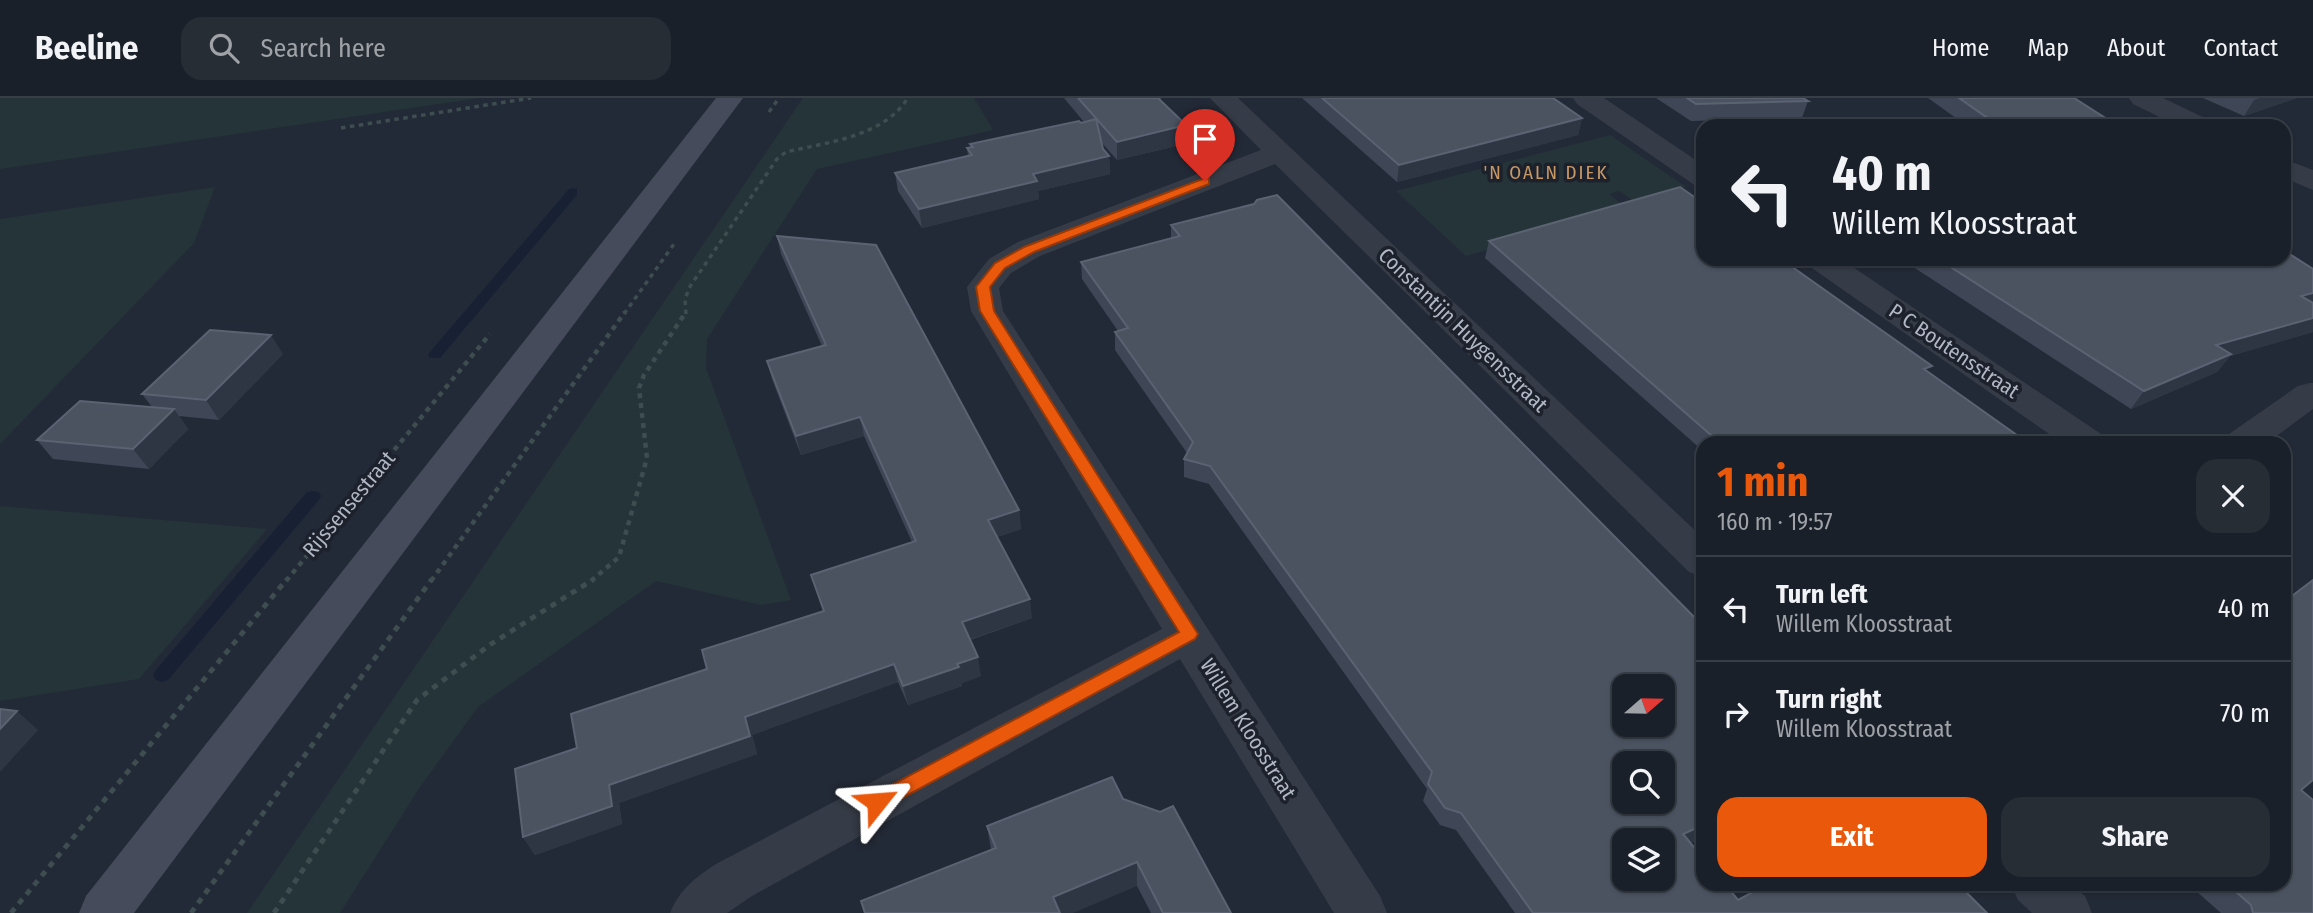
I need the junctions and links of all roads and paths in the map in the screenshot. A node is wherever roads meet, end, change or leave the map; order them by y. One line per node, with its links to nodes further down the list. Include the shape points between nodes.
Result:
1 (531, 98): 10 (path)
2 (730, 98): 25 (main road)
3 (779, 98): 9 (path)
4 (908, 98): 27 (path, via 898,112 860,133 786,152 777,159 685,294 686,314 644,375 639,388 647,458 619,556 602,574 491,644 408,710)
5 (1223, 98): 11 (street, Constantijn Huygensstraat)
6 (1586, 98): 13 (street)
7 (2142, 98): 8 (street)
8 (2186, 119)
9 (762, 121)
10 (341, 128)
11 (1280, 152): 21 (street, Constantijn Huygensstraat); 22 (street, Willem Kloosstraat, via 1029,249 1000,266 983,287 987,311)
12 (2291, 170): 14 (street)
13 (1696, 173)
14 (2313, 181)
15 (681, 234): 26 (path)
16 (1830, 266): 19 (street, P C Boutensstraat)
17 (494, 329): 24 (path, Rijssensestraat)
18 (2310, 394): 20 (street)
19 (2078, 436)
20 (2252, 436)
21 (1696, 555)
22 (1189, 634): 28 (street, via 734,880); 29 (street, Willem Kloosstraat)
23 (2043, 891): 30 (street)
24 (11, 913)
25 (104, 913)
26 (191, 913)
27 (274, 913)
28 (695, 913)
29 (1362, 913)
30 (2067, 913)

